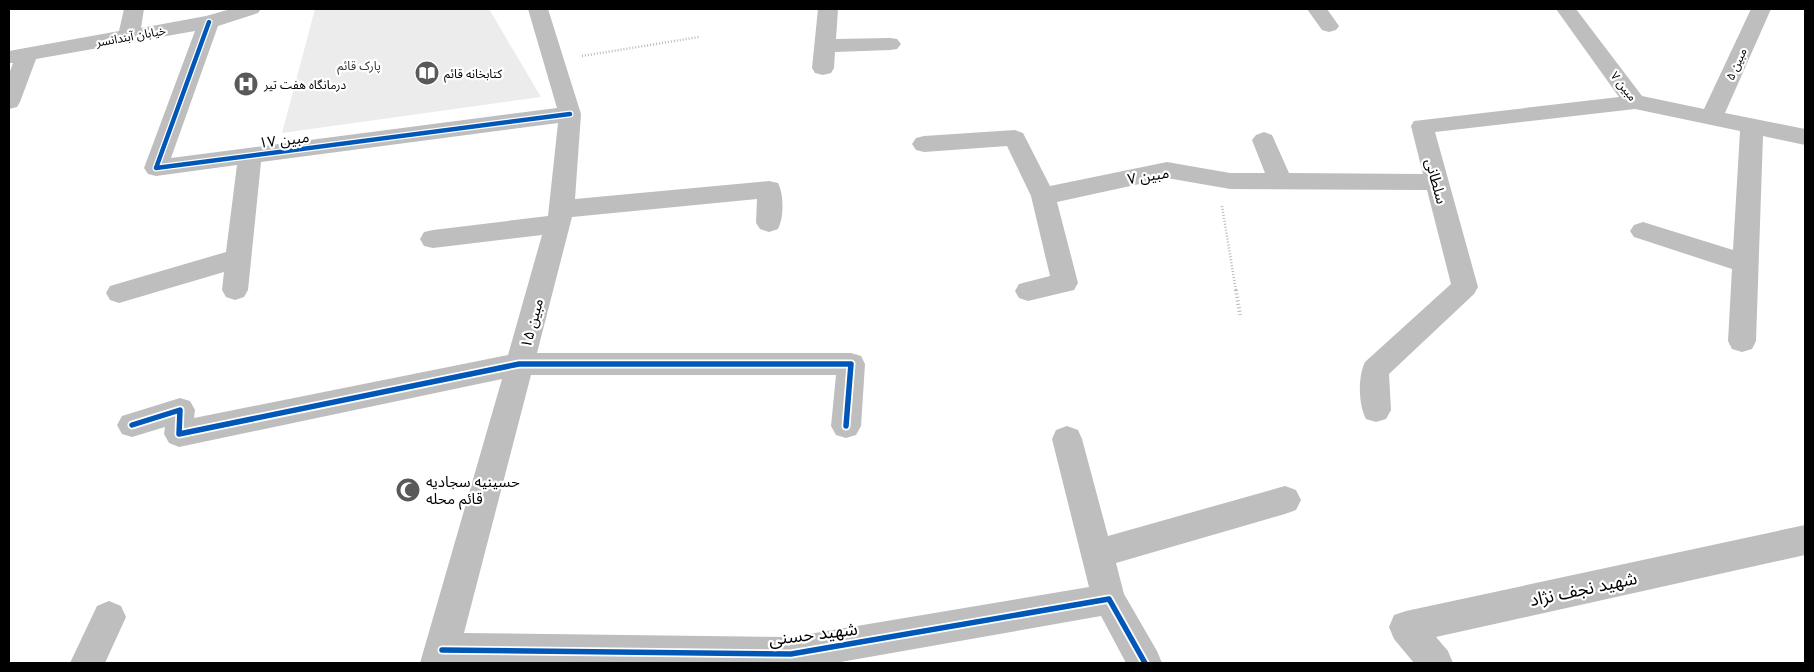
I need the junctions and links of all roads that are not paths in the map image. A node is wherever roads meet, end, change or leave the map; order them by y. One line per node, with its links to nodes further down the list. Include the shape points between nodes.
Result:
1 (134, 9): 10 (street)
2 (251, 9): 8 (street, خیابان آبندانسر)
3 (538, 9): 17 (street, مبین ۱۵)
4 (828, 9): 12 (street)
5 (1317, 9): 9 (street)
6 (1566, 9): 16 (street, مبین ۷)
7 (1761, 9): 18 (street, مبین ۵)
8 (209, 22): 10 (street, خیابان آبندانسر); 23 (street, مبین ۱۷, via 156,168)
9 (1329, 26)
10 (129, 36): 13 (street, خیابان آبندانسر)
11 (890, 44): 12 (street)
12 (824, 46): 14 (street)
13 (18, 56): 15 (street)
14 (822, 68)
15 (9, 102)
16 (1635, 102): 18 (street, مبین ۷); 25 (street, سلطانی, via 1422,126)
17 (570, 114): 23 (street, مبین ۱۷); 27 (street, مبین ۱۵)
18 (1711, 118): 19 (street, مبین ۷)
19 (1752, 126): 20 (street, مبین ۷); 32 (street)
20 (1805, 137)
21 (1264, 140): 24 (street)
22 (924, 144): 26 (street, via 1015,138)
23 (250, 156): 31 (street)
24 (1280, 181): 25 (street, مبین ۷); 26 (street, مبین ۷, via 1230,180 1167,170)
25 (1438, 182): 38 (street, سلطانی, via 1465,287 1376,370)
26 (1043, 196): 34 (street, via 1065,282)
27 (560, 217): 28 (street, via 769,188); 30 (street); 37 (street, مبین ۱۵)
28 (769, 223)
29 (1643, 231): 32 (street)
30 (433, 239)
31 (239, 258): 33 (street); 35 (street)
32 (1745, 263): 36 (street)
33 (235, 290)
34 (1028, 290)
35 (119, 293)
36 (1742, 341)
37 (519, 364): 39 (street, via 179,434 180,410); 40 (street, via 851,364); 47 (street, مبین ۱۵)
38 (1376, 410)
39 (132, 425)
40 (846, 426)
41 (1067, 439): 44 (street)
42 (1285, 500): 44 (street)
43 (1805, 540): 50 (street, شهید نجف نژاد, via 1406,627)
44 (1097, 554): 45 (street)
45 (1109, 599): 47 (street, شهید حسنی, via 791,654); 49 (street)
46 (109, 617): 48 (street)
47 (439, 657)
48 (88, 663)
49 (1146, 663)
50 (1436, 663)

